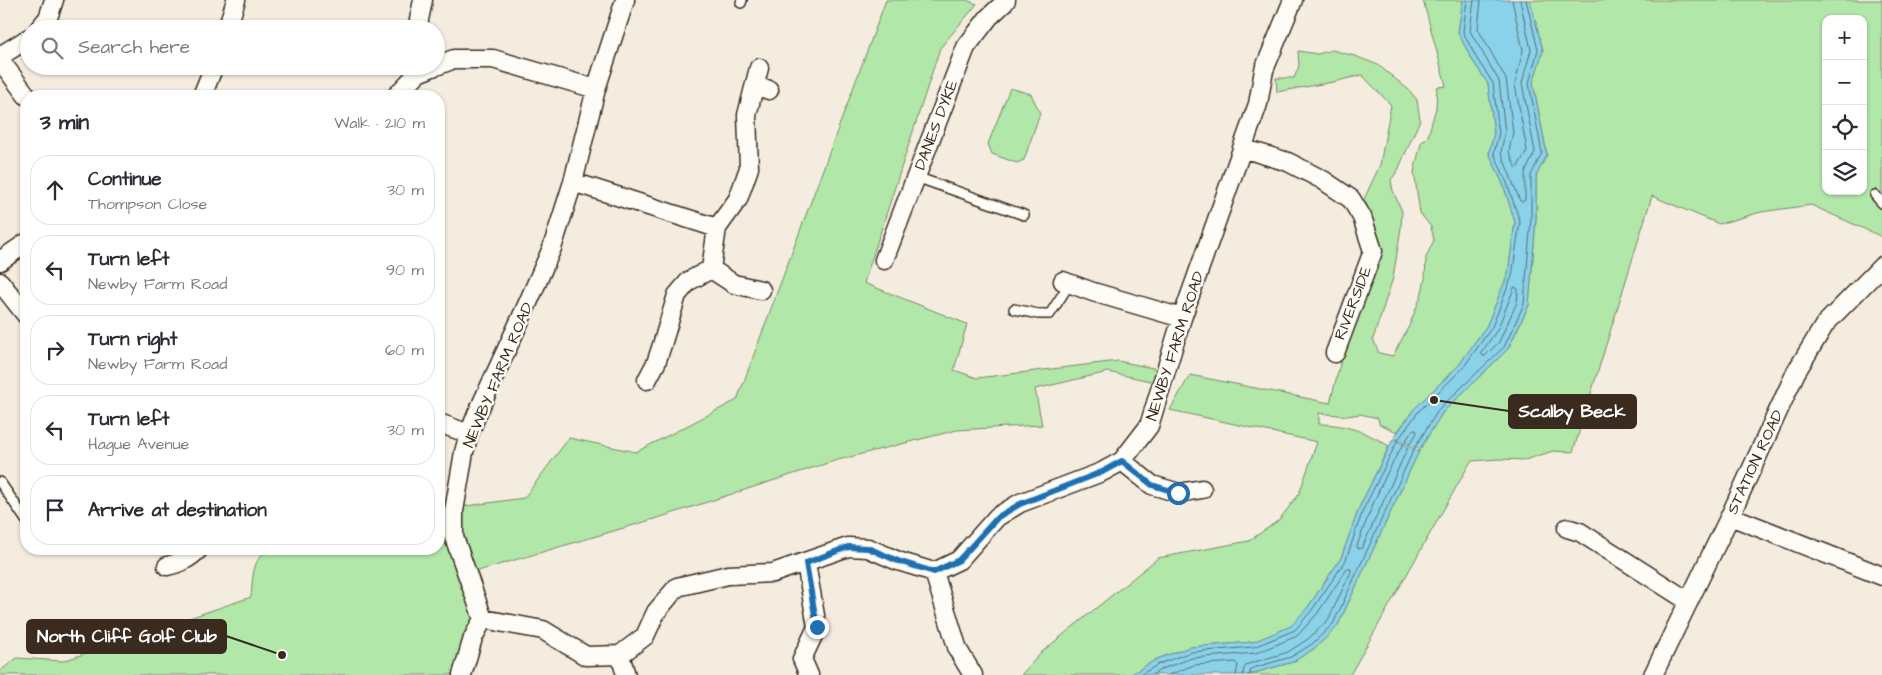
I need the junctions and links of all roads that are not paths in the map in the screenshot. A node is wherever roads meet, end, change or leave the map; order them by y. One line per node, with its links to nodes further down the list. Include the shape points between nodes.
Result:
1 (54, 0): 7 (street)
2 (236, 0): 8 (street)
3 (423, 0): 9 (street)
4 (625, 0): 17 (street, NEWBY FARM ROAD)
5 (1006, 0): 22 (street, DANES DYKE, via 966,47)
6 (1293, 0): 21 (street, NEWBY FARM ROAD, via 1264,70 1258,104)
7 (46, 20)
8 (230, 20)
9 (419, 20)
10 (20, 44): 11 (street)
11 (0, 56)
12 (0, 60): 18 (street)
13 (445, 62): 17 (street, via 454,59 493,59)
14 (210, 75): 19 (street)
15 (416, 75): 20 (street)
16 (761, 81): 27 (street, via 747,115 749,168 738,199)
17 (596, 89): 23 (street, NEWBY FARM ROAD)
18 (22, 90)
19 (204, 90)
20 (402, 90)
21 (1242, 148): 38 (street, NEWBY FARM ROAD); 39 (street, RIVERSIDE, via 1288,162 1324,180 1351,199 1362,217 1373,251)
22 (916, 177): 26 (lane); 29 (street, DANES DYKE)
23 (573, 182): 27 (street); 42 (street, NEWBY FARM ROAD, via 552,248)
24 (1875, 195): 25 (lane)
25 (1882, 203)
26 (1024, 215)
27 (717, 228): 32 (street)
28 (20, 247): 30 (street)
29 (884, 260)
30 (0, 261)
31 (1882, 266): 47 (street, STATION ROAD, via 1825,324 1796,372)
32 (710, 269): 35 (street, via 734,284); 40 (street, via 689,281 677,295 663,365)
33 (0, 282): 36 (street)
34 (1067, 282): 37 (lane, via 1050,314); 38 (street)
35 (761, 290)
36 (20, 308)
37 (1014, 310)
38 (1182, 318): 43 (street, NEWBY FARM ROAD, via 1149,426)
39 (1335, 353)
40 (647, 380)
41 (445, 425): 42 (street)
42 (469, 434): 55 (street, NEWBY FARM ROAD, via 454,511 454,537)
43 (1122, 461): 45 (street, via 1152,485 1178,493); 52 (street, NEWBY FARM ROAD, via 1020,504 998,517 959,560)
44 (0, 482): 46 (lane)
45 (1202, 489)
46 (20, 511)
47 (1730, 516): 53 (street); 54 (street, STATION ROAD)
48 (1568, 528): 54 (street, via 1580,532)
49 (193, 555): 51 (street)
50 (806, 563): 52 (street, via 848,547 868,548); 56 (street, via 774,573 728,575 678,588 656,612 645,636); 59 (street, via 817,627 802,659)
51 (167, 566)
52 (934, 572): 60 (street, via 958,650)
53 (1882, 576)
54 (1688, 601): 61 (street, STATION ROAD)
55 (483, 619): 56 (street, via 543,630 586,656); 57 (street, via 473,638)
56 (620, 654): 58 (street)
57 (462, 675)
58 (626, 675)
59 (808, 675)
60 (973, 675)
61 (1653, 675)

